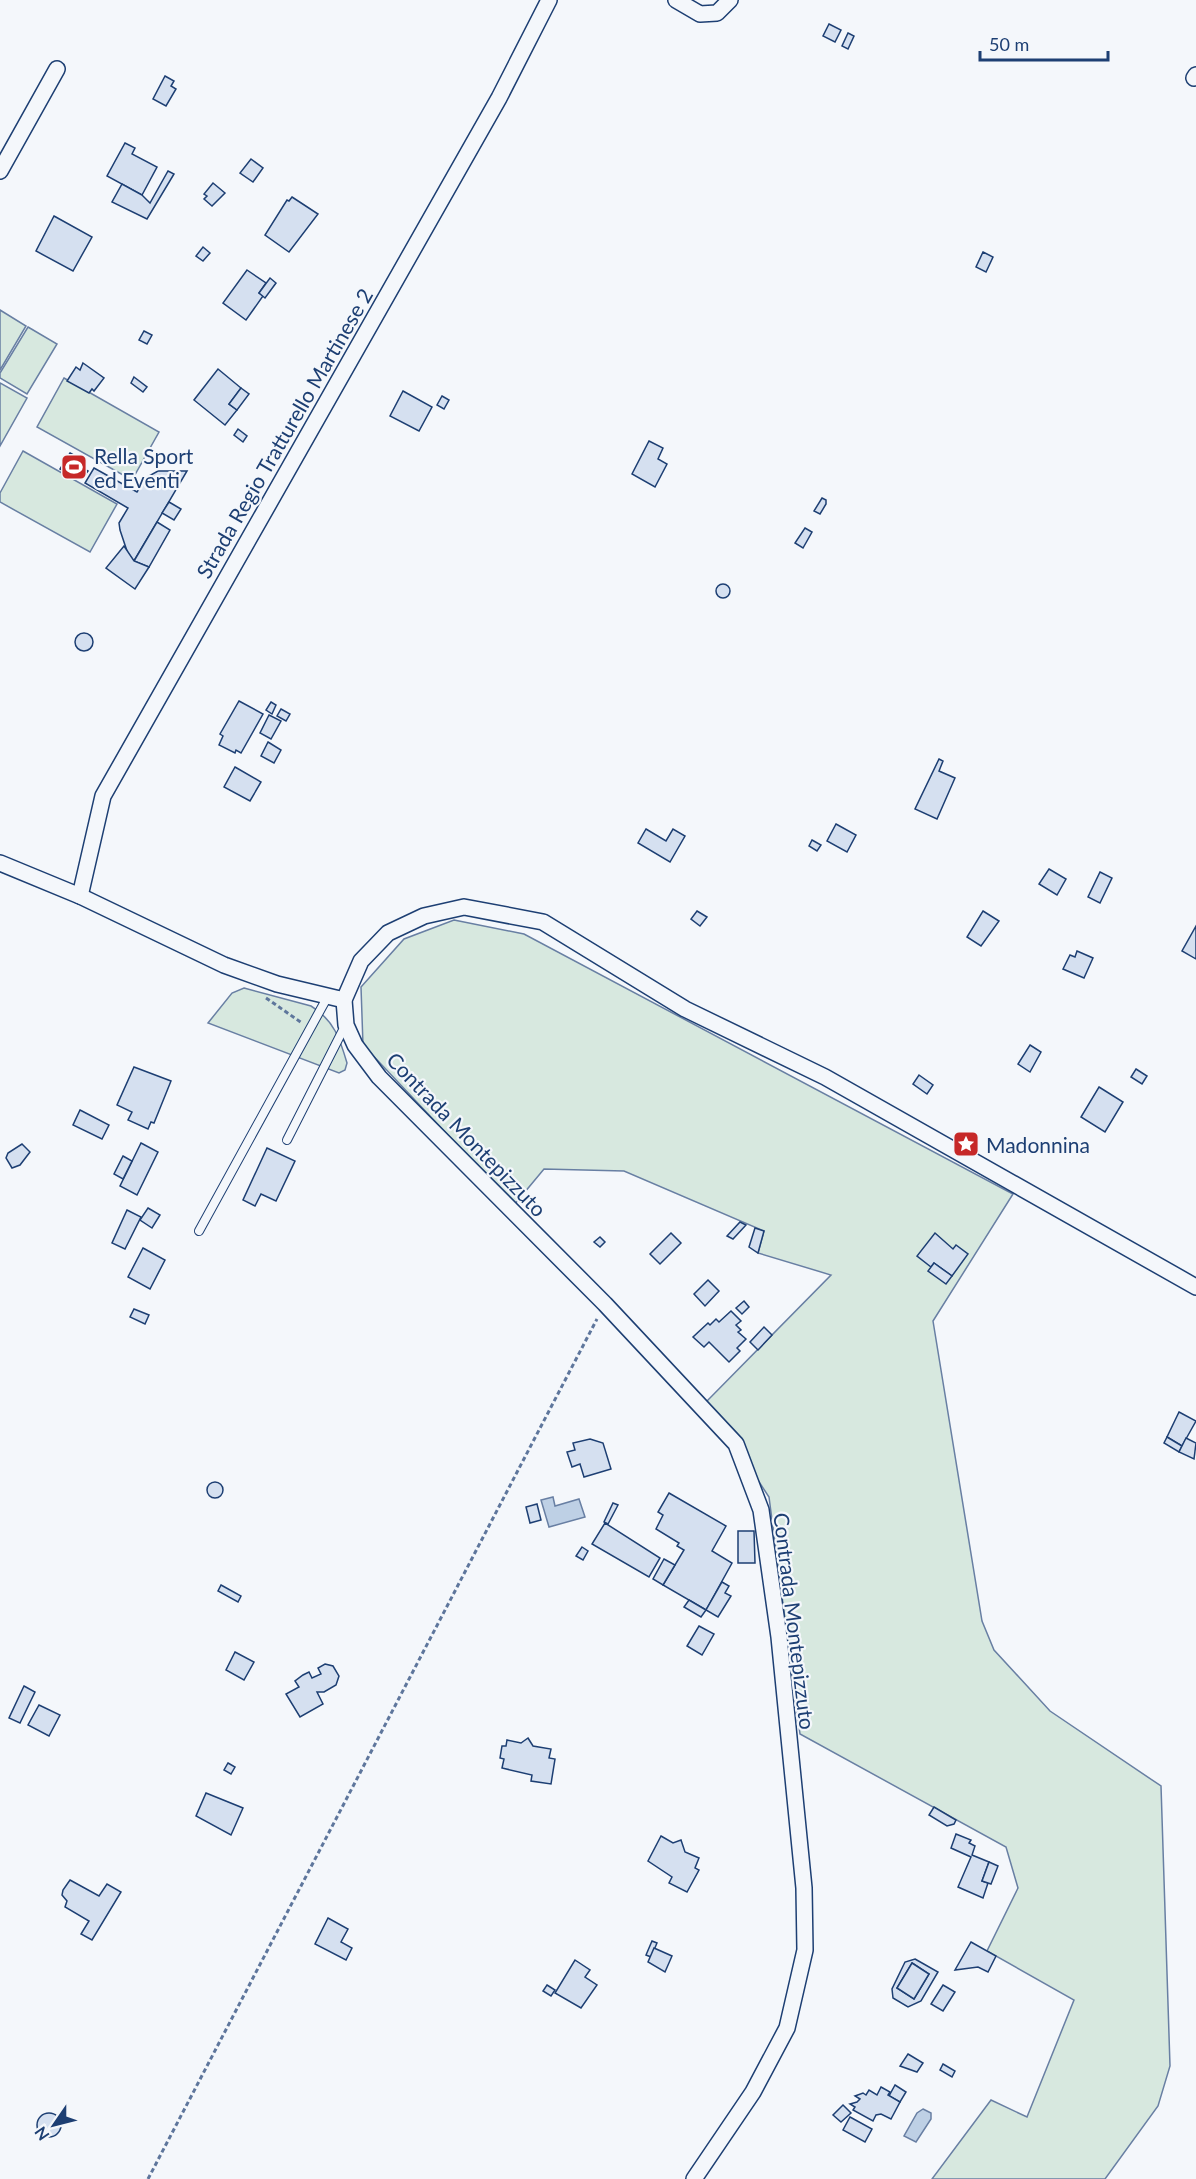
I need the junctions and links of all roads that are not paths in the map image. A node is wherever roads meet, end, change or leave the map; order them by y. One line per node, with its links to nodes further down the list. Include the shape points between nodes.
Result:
1 (549, 0): 7 (street, Strada Regio Tratturello Martinese 2, via 499,98 103,796)
2 (676, 0): 3 (street, via 700,14 717,13)
3 (730, 0)
4 (57, 69): 5 (street)
5 (0, 171)
6 (0, 863): 7 (street)
7 (80, 896): 8 (street, via 242,972)
8 (328, 996): 9 (street); 12 (lane)
9 (344, 1000): 10 (street, Contrada Montepizzuto); 13 (street, Contrada Montepizzuto, via 361,961 388,933 424,916 464,907 543,922 685,1010 825,1077)
10 (346, 1025): 11 (lane); 14 (street, Contrada Montepizzuto, via 355,1045 379,1077 605,1304 736,1444 761,1510 800,1840 806,1950 787,2028 753,2092)
11 (288, 1140)
12 (199, 1231)
13 (1196, 1287)
14 (694, 2179)

